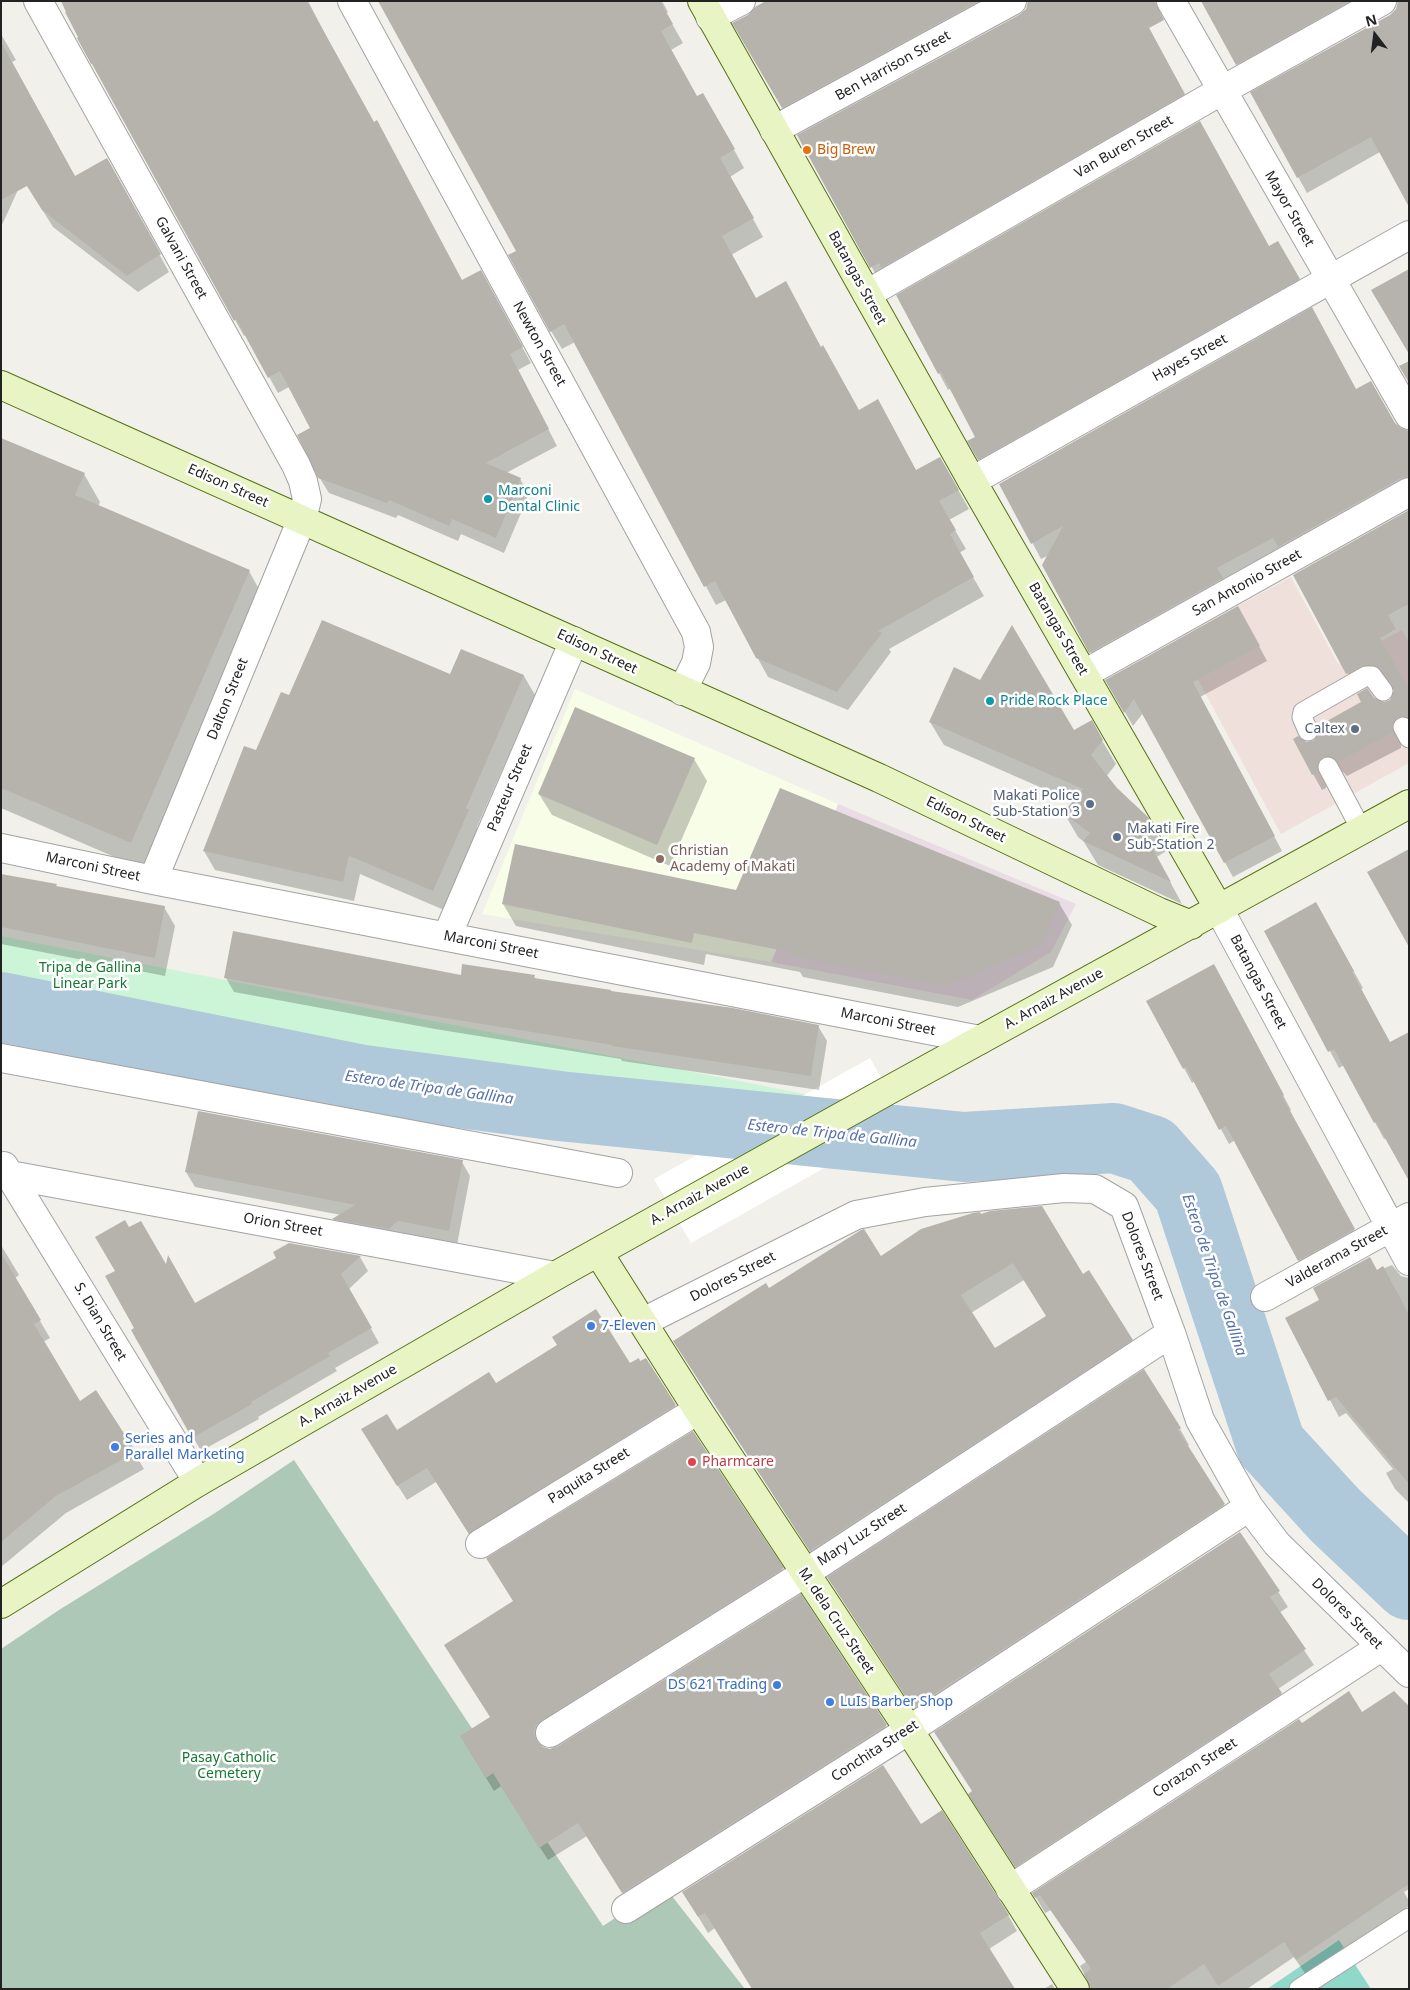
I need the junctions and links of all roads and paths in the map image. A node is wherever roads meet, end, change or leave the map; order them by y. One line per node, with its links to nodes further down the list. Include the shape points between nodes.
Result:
1 (38, 1): 17 (street, Galvani Street, via 296,465 307,499)
2 (352, 1): 20 (street, Newton Street, via 696,632 699,647 696,662)
3 (741, 1): 7 (street)
4 (1012, 1): 9 (street, Ben Harrison Street)
5 (1171, 1): 8 (street, Mayor Street)
6 (1382, 1): 8 (street, Van Buren Street)
7 (706, 9): 9 (main road, Batangas Street)
8 (1221, 91): 11 (street, Mayor Street); 12 (street, Van Buren Street)
9 (774, 130): 12 (main road, Batangas Street)
10 (1409, 235): 11 (street, Hayes Street)
11 (1330, 280): 14 (street, Mayor Street); 15 (street, Hayes Street)
12 (867, 294): 15 (main road, Batangas Street)
13 (1, 385): 17 (main road, Edison Street)
14 (1409, 415)
15 (972, 481): 19 (main road, Batangas Street)
16 (1409, 492): 19 (street, San Antonio Street)
17 (302, 519): 18 (main road, Edison Street); 27 (street, Dalton Street)
18 (574, 640): 20 (main road, Edison Street); 30 (street, Pasteur Street)
19 (1084, 674): 28 (main road, Batangas Street)
20 (682, 691): 29 (main road, Edison Street, via 879,778 1159,912)
21 (1383, 691): 22 (lane, via 1372,676 1366,676 1303,712)
22 (1308, 731)
23 (1328, 767): 25 (lane)
24 (1409, 804): 25 (main road, A. Arnaiz Avenue)
25 (1362, 831): 28 (main road, A. Arnaiz Avenue)
26 (1, 848): 27 (street, Marconi Street)
27 (153, 880): 30 (street, Marconi Street)
28 (1219, 909): 29 (main road, A. Arnaiz Avenue); 35 (street, Batangas Street)
29 (1191, 924): 31 (main road, A. Arnaiz Avenue)
30 (447, 936): 31 (street, Marconi Street)
31 (980, 1040): 36 (main road, A. Arnaiz Avenue)
32 (1, 1058): 34 (street)
33 (6, 1169): 38 (street, Orion Street); 43 (street, S. Dian Street)
34 (618, 1173)
35 (1400, 1222): 37 (street, Batangas Street); 39 (street, Valderama Street)
36 (598, 1252): 38 (main road, A. Arnaiz Avenue); 40 (main road, M. dela Cruz Street)
37 (1409, 1261)
38 (555, 1276): 43 (main road, A. Arnaiz Avenue)
39 (1265, 1296)
40 (643, 1322): 41 (street, Dolores Street, via 856,1215 924,1202 1064,1188 1095,1188 1124,1206); 42 (main road, M. dela Cruz Street)
41 (1171, 1332): 44 (street, Dolores Street, via 1200,1420); 46 (street, Mary Luz Street)
42 (698, 1410): 45 (street, Paquita Street); 46 (main road, M. dela Cruz Street)
43 (198, 1482): 47 (main road, A. Arnaiz Avenue)
44 (1249, 1507): 48 (street, Dolores Street, via 1277,1544); 50 (street, Conchita Street)
45 (480, 1544)
46 (804, 1574): 50 (main road, M. dela Cruz Street); 51 (street, Mary Luz Street)
47 (4, 1597)
48 (1381, 1647): 49 (street, Dolores Street); 52 (street, Corazon Street)
49 (1409, 1673)
50 (909, 1730): 52 (main road, M. dela Cruz Street); 53 (street, Conchita Street)
51 (550, 1733)
52 (1010, 1889): 55 (main road, M. dela Cruz Street)
53 (626, 1909)
54 (1409, 1918): 56 (lane)
55 (1075, 1989)
56 (1299, 1989)

